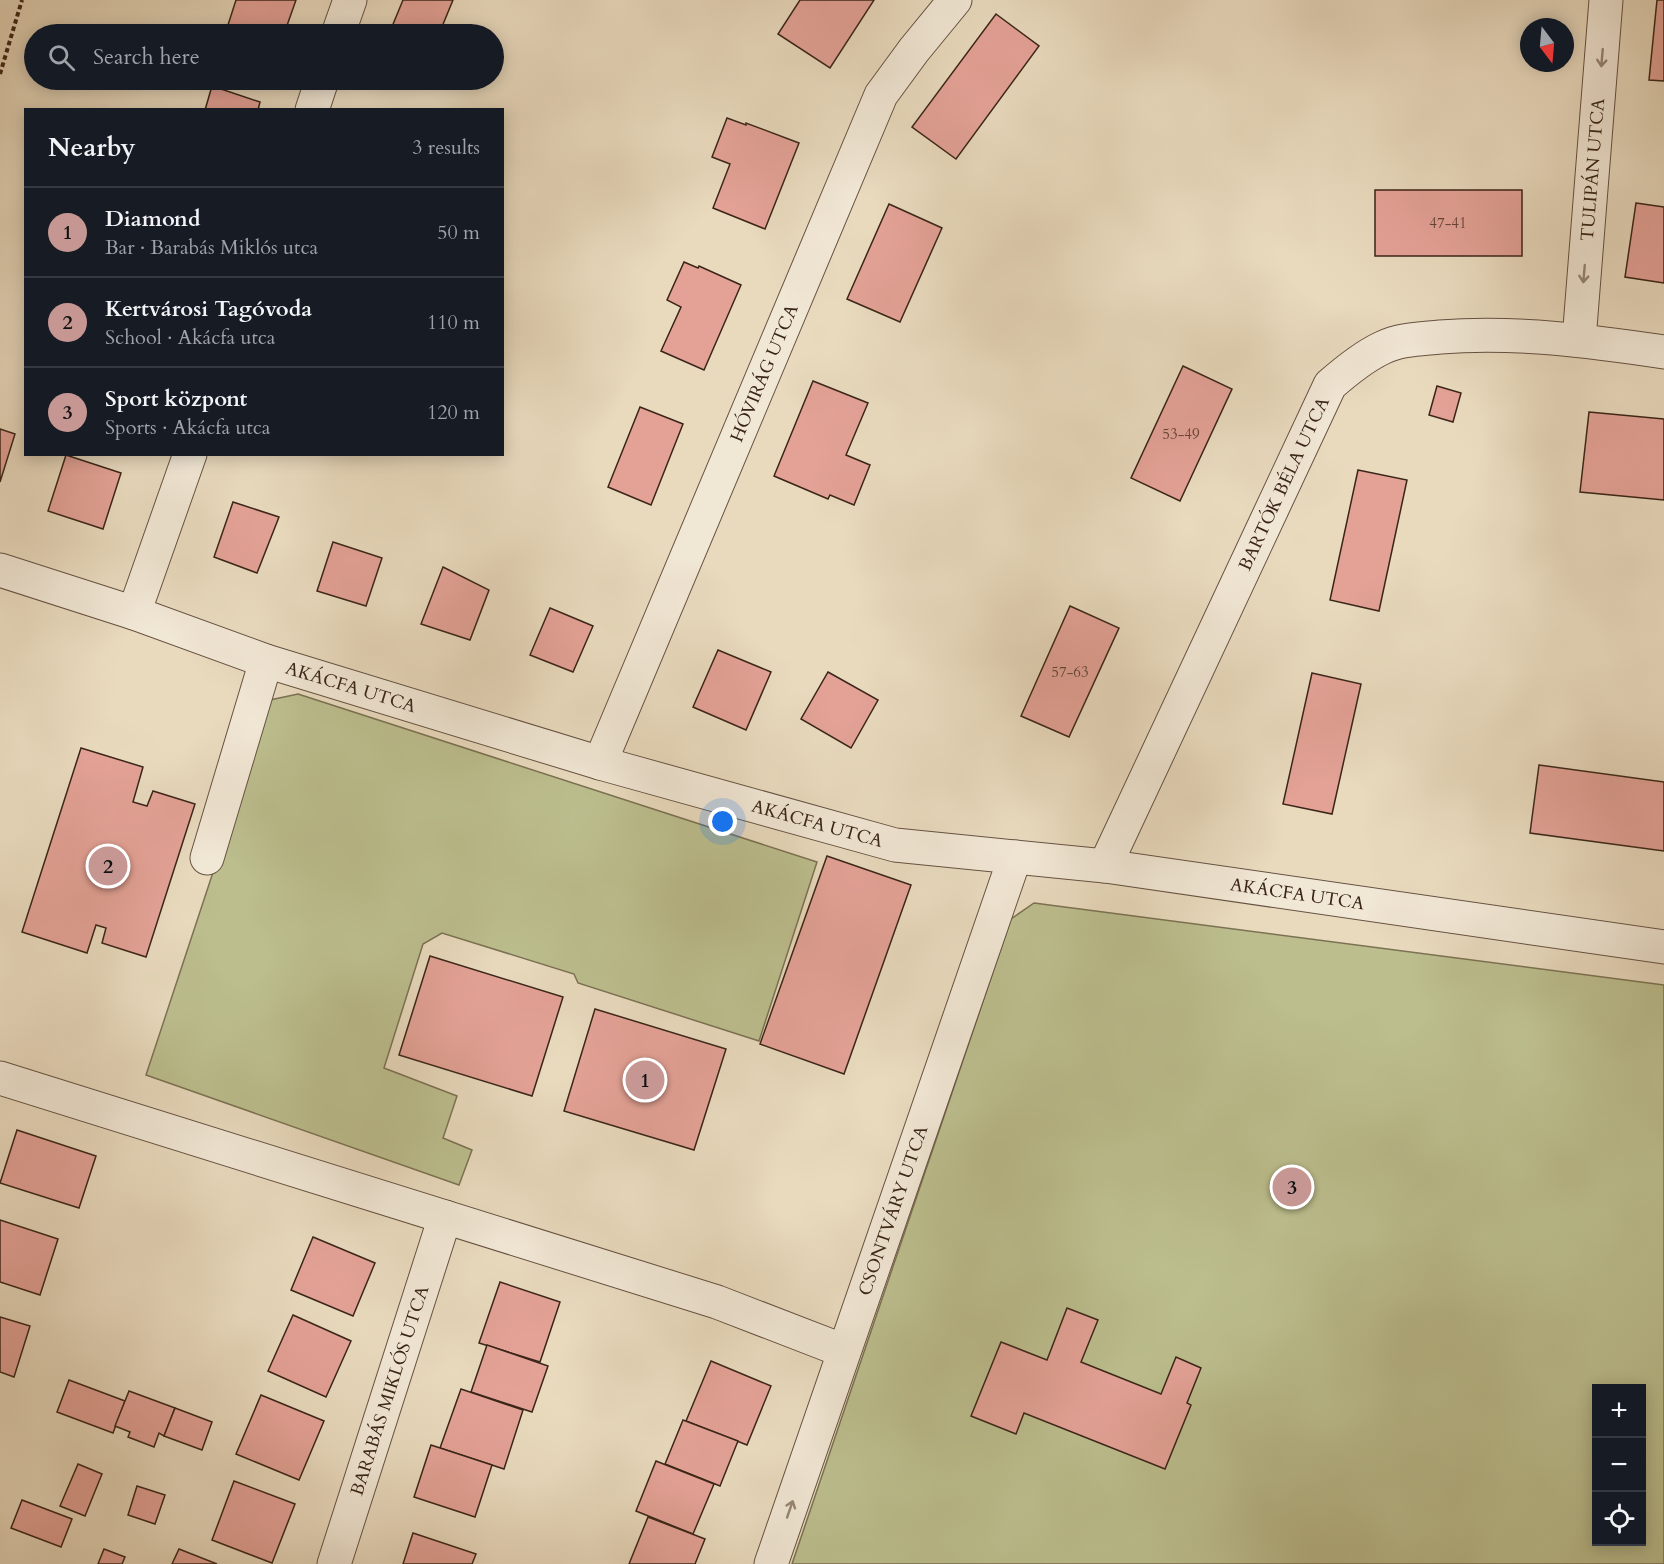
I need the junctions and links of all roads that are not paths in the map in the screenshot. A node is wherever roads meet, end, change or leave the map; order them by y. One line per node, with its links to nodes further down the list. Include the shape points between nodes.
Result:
1 (350, 0): 4 (street)
2 (955, 0): 13 (street, HÓVIRÁG UTCA, via 881,95)
3 (1606, 0): 7 (street, TULIPÁN UTCA, one-way to 7)
4 (342, 24)
5 (319, 90): 6 (street)
6 (313, 108)
7 (1579, 340): 8 (street, BARTÓK BÉLA UTCA); 16 (street, BARTÓK BÉLA UTCA, via 1468,335 1410,339 1383,347 1330,385)
8 (1664, 352)
9 (189, 456): 11 (street)
10 (0, 570): 11 (street, AKÁCFA UTCA)
11 (134, 613): 12 (street, AKÁCFA UTCA)
12 (266, 661): 13 (street, AKÁCFA UTCA); 15 (street)
13 (600, 763): 14 (street, AKÁCFA UTCA, via 895,845)
14 (1015, 857): 16 (street, AKÁCFA UTCA); 20 (street, CSONTVÁRY UTCA)
15 (207, 858)
16 (1105, 866): 17 (street, AKÁCFA UTCA)
17 (1664, 947)
18 (0, 1078): 19 (street)
19 (445, 1217): 20 (street, via 717,1302); 21 (street, BARABÁS MIKLÓS UTCA)
20 (844, 1351): 22 (street, CSONTVÁRY UTCA, one-way to 20)
21 (334, 1564)
22 (771, 1564)

